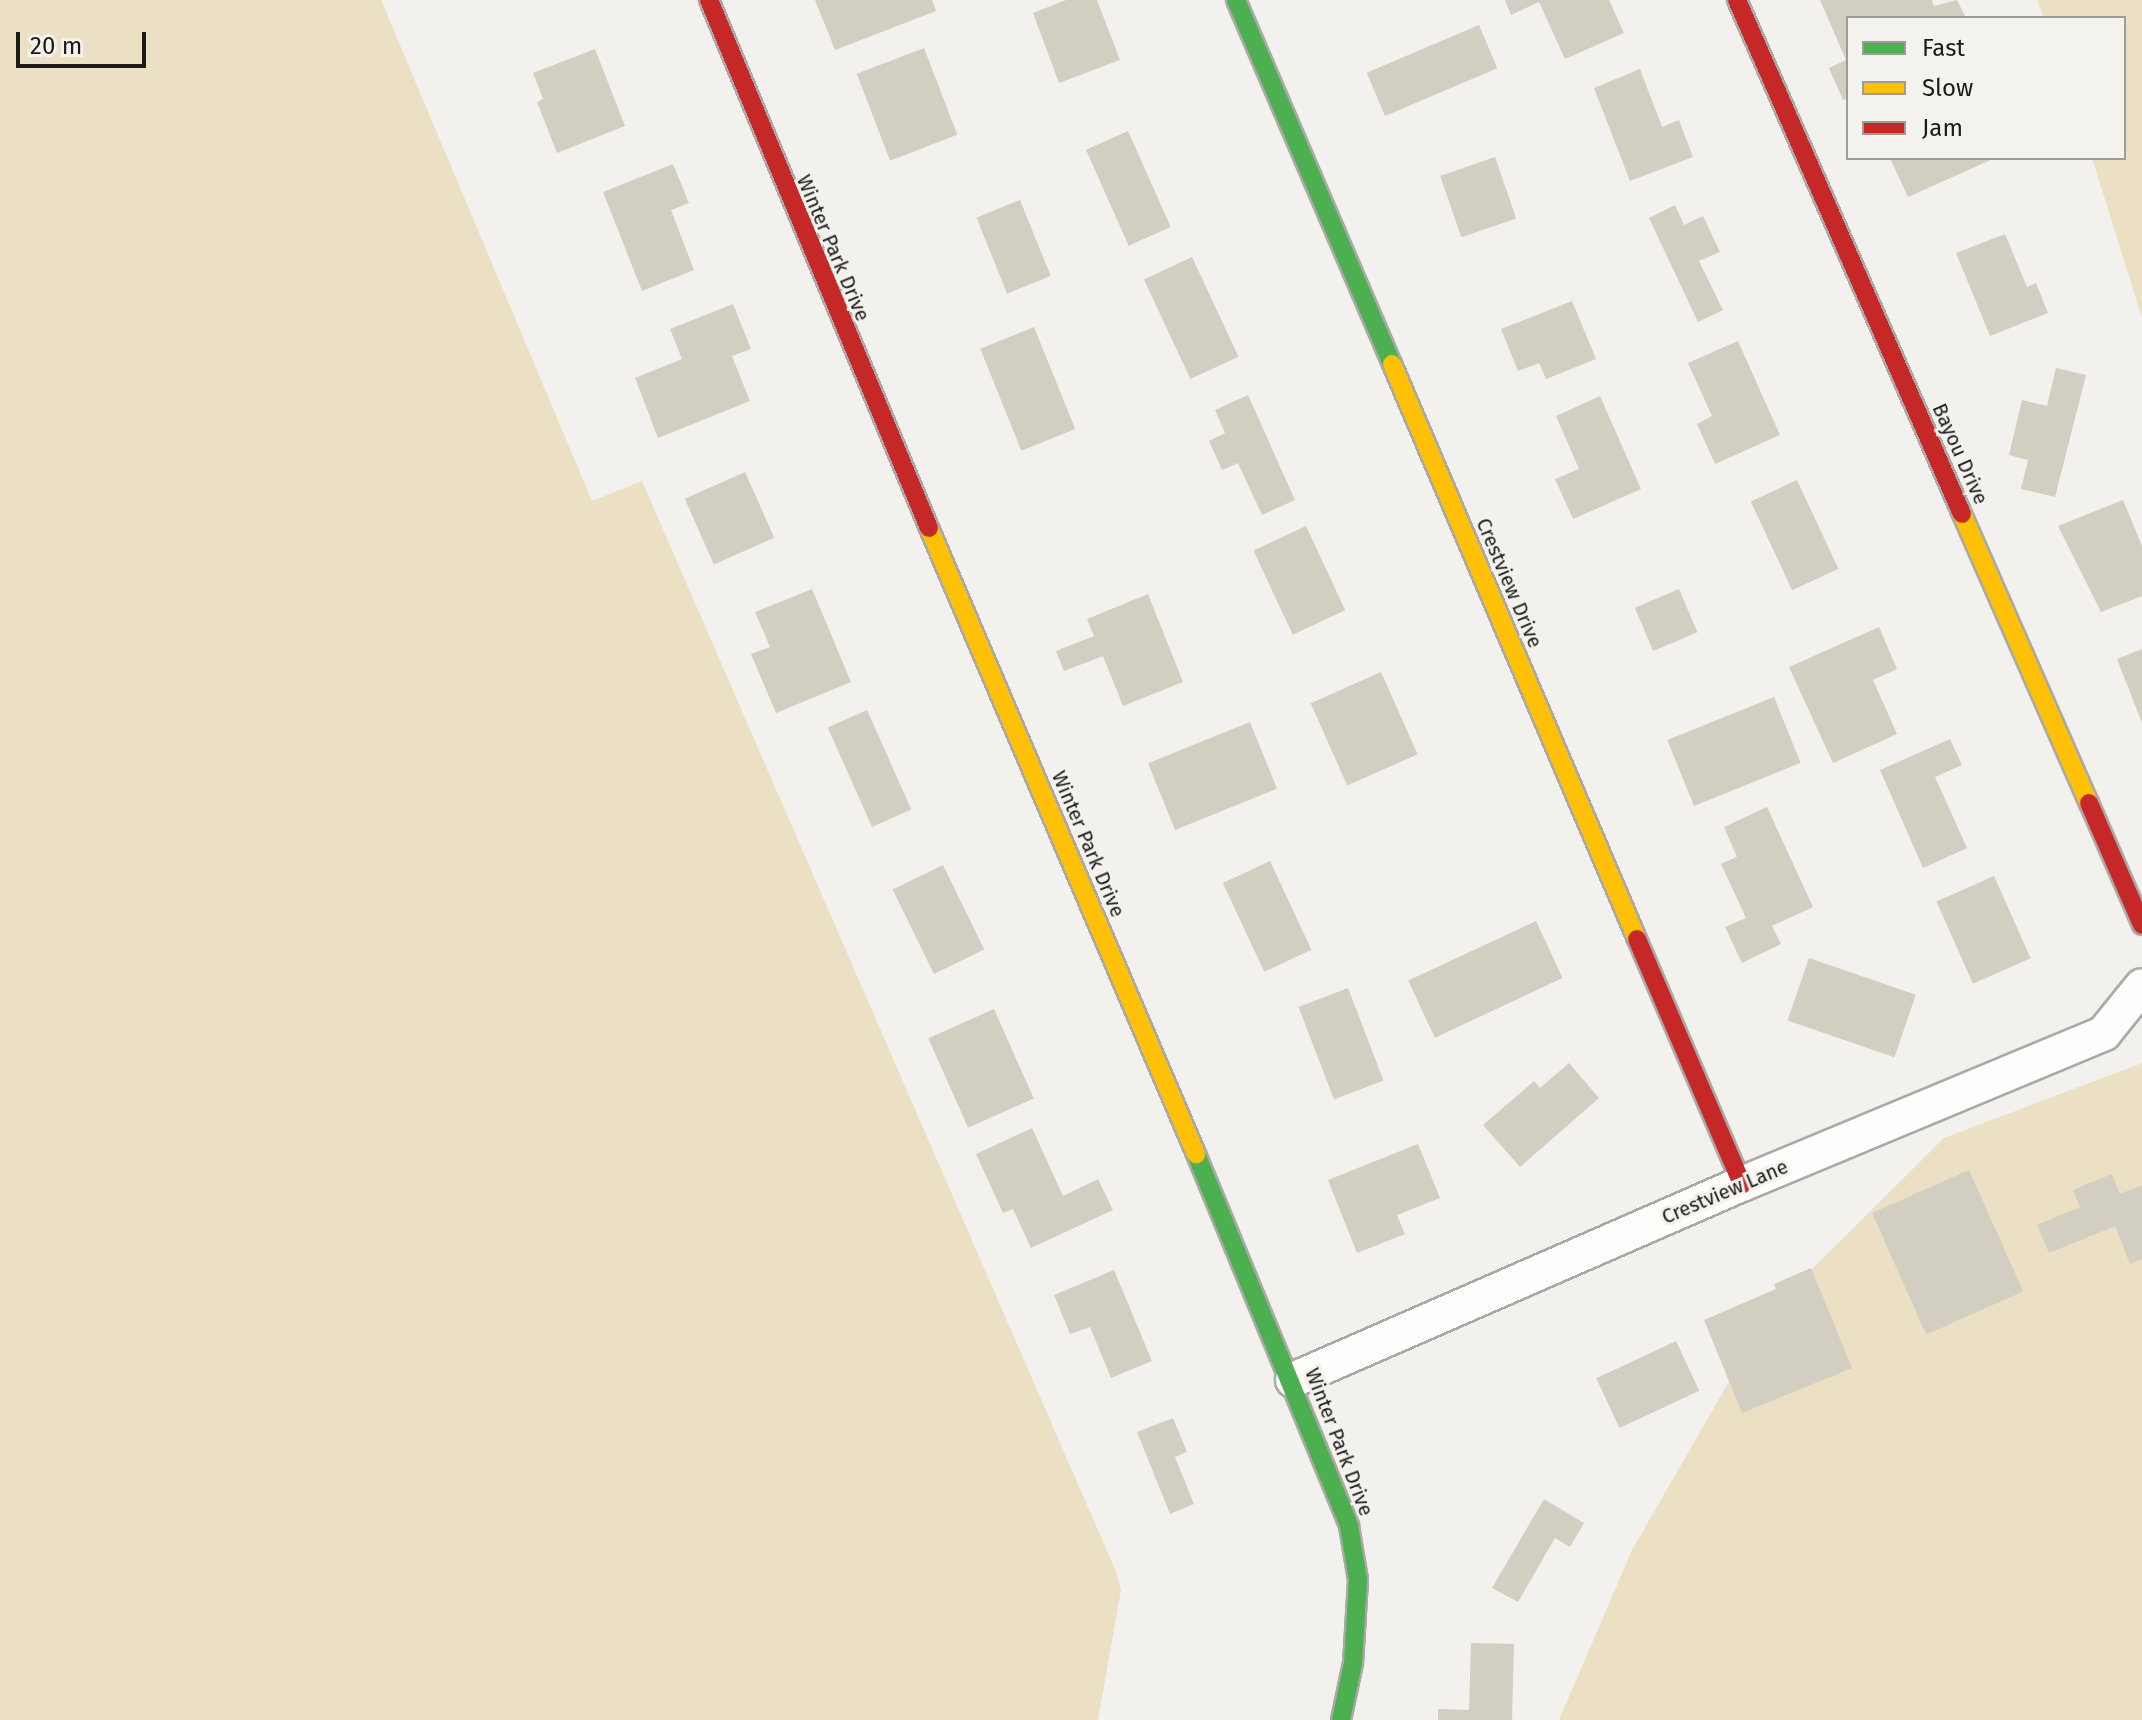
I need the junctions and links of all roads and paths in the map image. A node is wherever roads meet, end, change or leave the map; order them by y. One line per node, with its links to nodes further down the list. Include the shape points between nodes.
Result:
1 (709, 0): 7 (street, Winter Park Drive, via 744,94)
2 (1236, 0): 6 (street, Crestview Drive)
3 (1737, 0): 4 (street, Bayou Drive)
4 (2142, 925)
5 (2142, 986): 6 (street, Crestview Lane, via 2104,1033)
6 (1742, 1184): 7 (street, Crestview Lane)
7 (1293, 1380): 8 (street, Winter Park Drive, via 1349,1526 1358,1580 1353,1663)
8 (1341, 1720)

